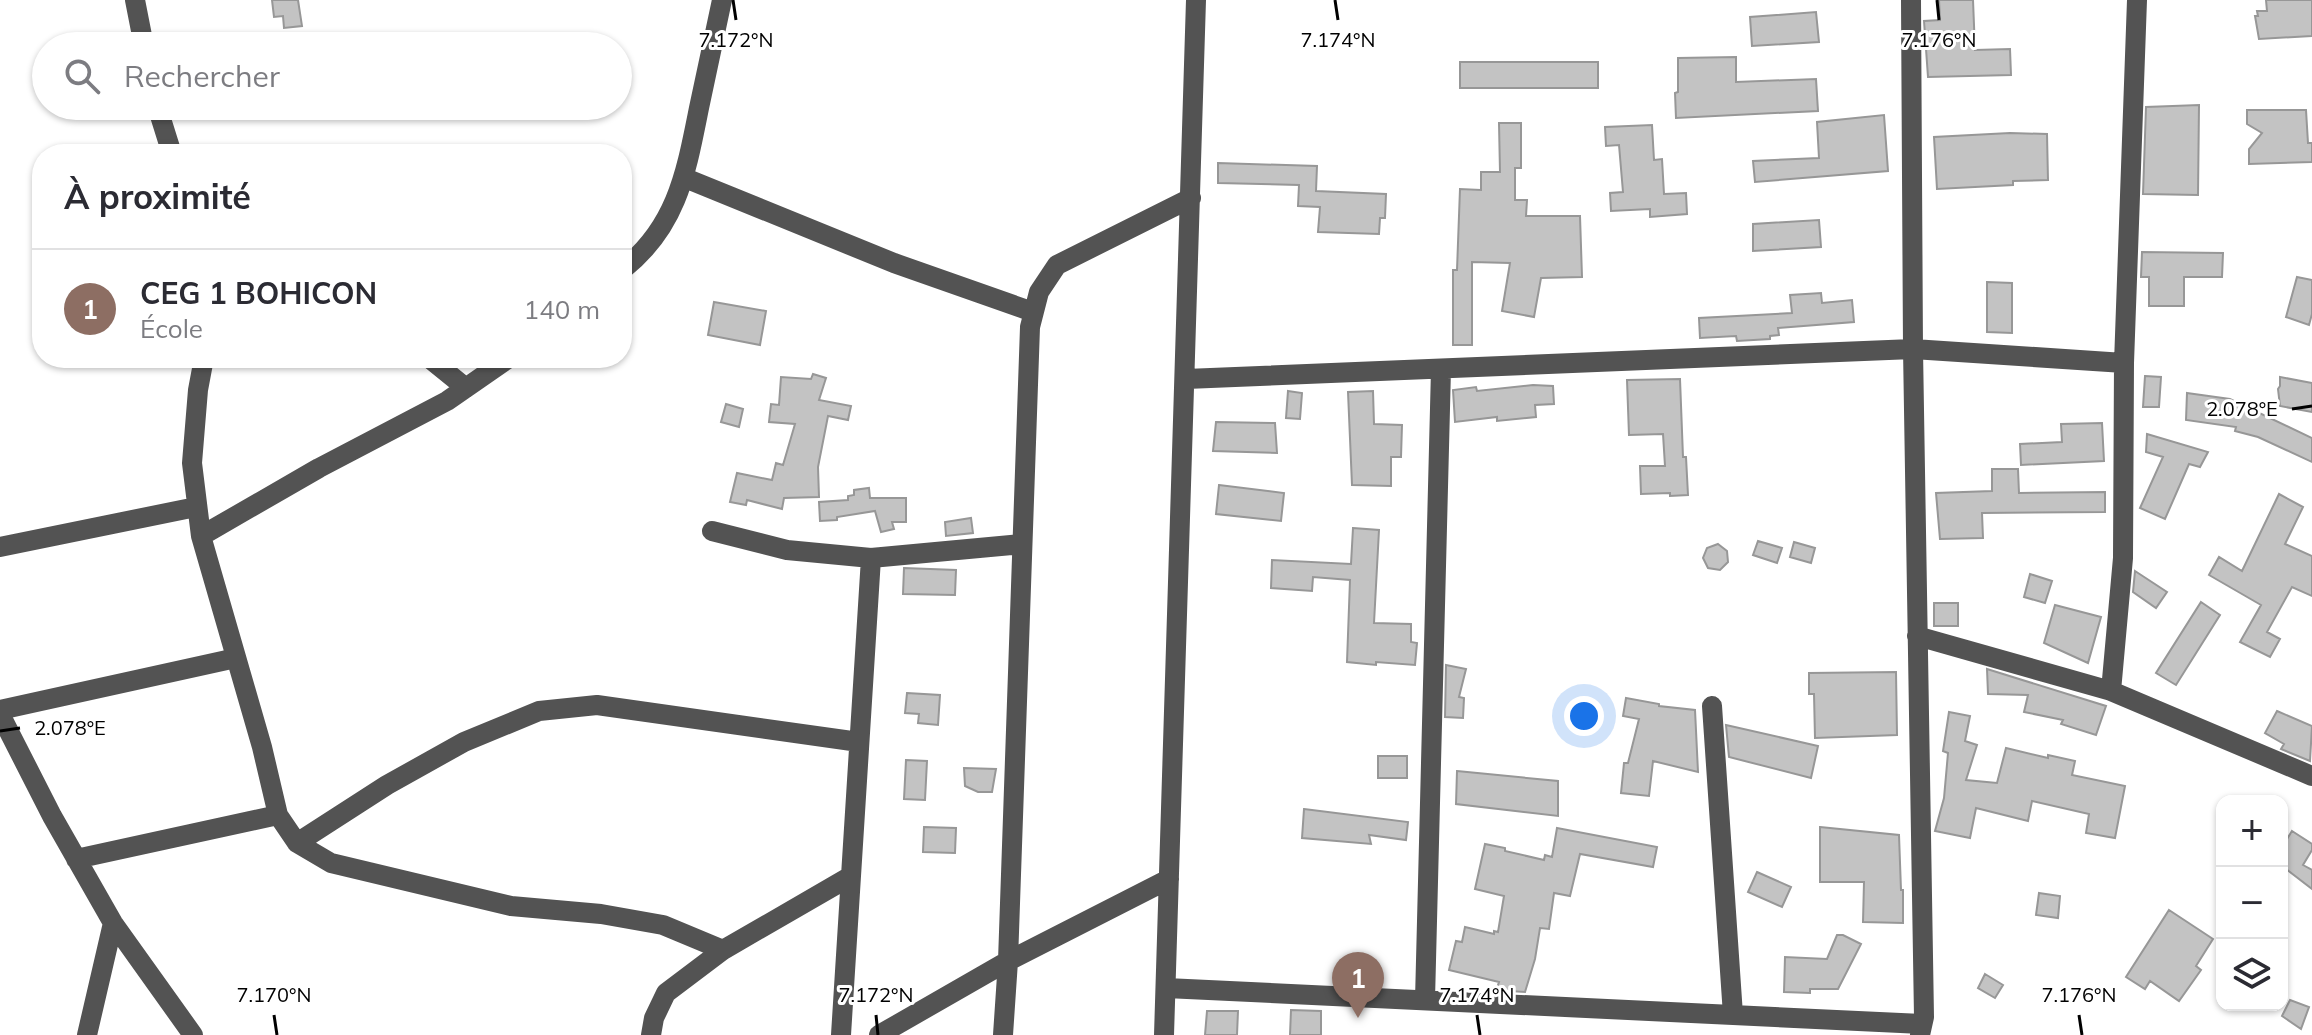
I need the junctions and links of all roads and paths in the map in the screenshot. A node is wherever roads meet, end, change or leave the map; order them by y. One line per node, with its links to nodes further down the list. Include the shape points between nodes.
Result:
1 (135, 0): 6 (street)
2 (722, 0): 9 (street)
3 (1196, 0): 10 (street)
4 (1911, 0): 13 (street)
5 (2137, 0): 14 (street)
6 (141, 32)
7 (161, 120): 8 (street)
8 (169, 144)
9 (685, 178): 11 (street, via 670,212); 12 (street, via 894,263)
10 (1191, 198): 12 (street, via 1057,265); 19 (street)
11 (632, 262)
12 (1033, 312): 24 (street)
13 (1913, 349): 14 (street); 18 (street); 27 (street)
14 (2124, 363): 29 (street, via 2123,558)
15 (202, 368): 21 (street, via 192,463)
16 (441, 368): 20 (street)
17 (495, 368): 20 (street)
18 (1441, 369): 19 (street); 43 (street)
19 (1186, 379): 38 (street)
20 (466, 388): 23 (street)
21 (196, 507): 23 (street); 25 (street)
22 (712, 531): 26 (street, via 787,550)
23 (201, 536): 28 (street)
24 (1022, 544): 26 (street); 41 (street)
25 (0, 547)
26 (871, 558): 32 (street)
27 (1917, 636): 29 (street); 45 (street)
28 (236, 658): 31 (street); 34 (street)
29 (2111, 691): 33 (street)
30 (1712, 706): 44 (street)
31 (0, 712): 36 (street)
32 (859, 742): 35 (street, via 597,705 539,711 464,742); 37 (street)
33 (2312, 776)
34 (278, 815): 35 (street); 36 (street)
35 (297, 843): 40 (street, via 331,863 511,906 663,925)
36 (76, 859): 39 (street)
37 (851, 876): 40 (street); 49 (street)
38 (1169, 879): 41 (street); 42 (street)
39 (113, 923): 46 (street); 47 (street)
40 (723, 950): 48 (street, via 666,993)
41 (1008, 961): 50 (street); 51 (street)
42 (1166, 988): 43 (street); 52 (street)
43 (1425, 1000): 44 (street)
44 (1733, 1015): 45 (street)
45 (1921, 1030)
46 (87, 1035)
47 (193, 1035)
48 (651, 1035)
49 (841, 1035)
50 (879, 1035)
51 (1003, 1035)
52 (1164, 1035)

